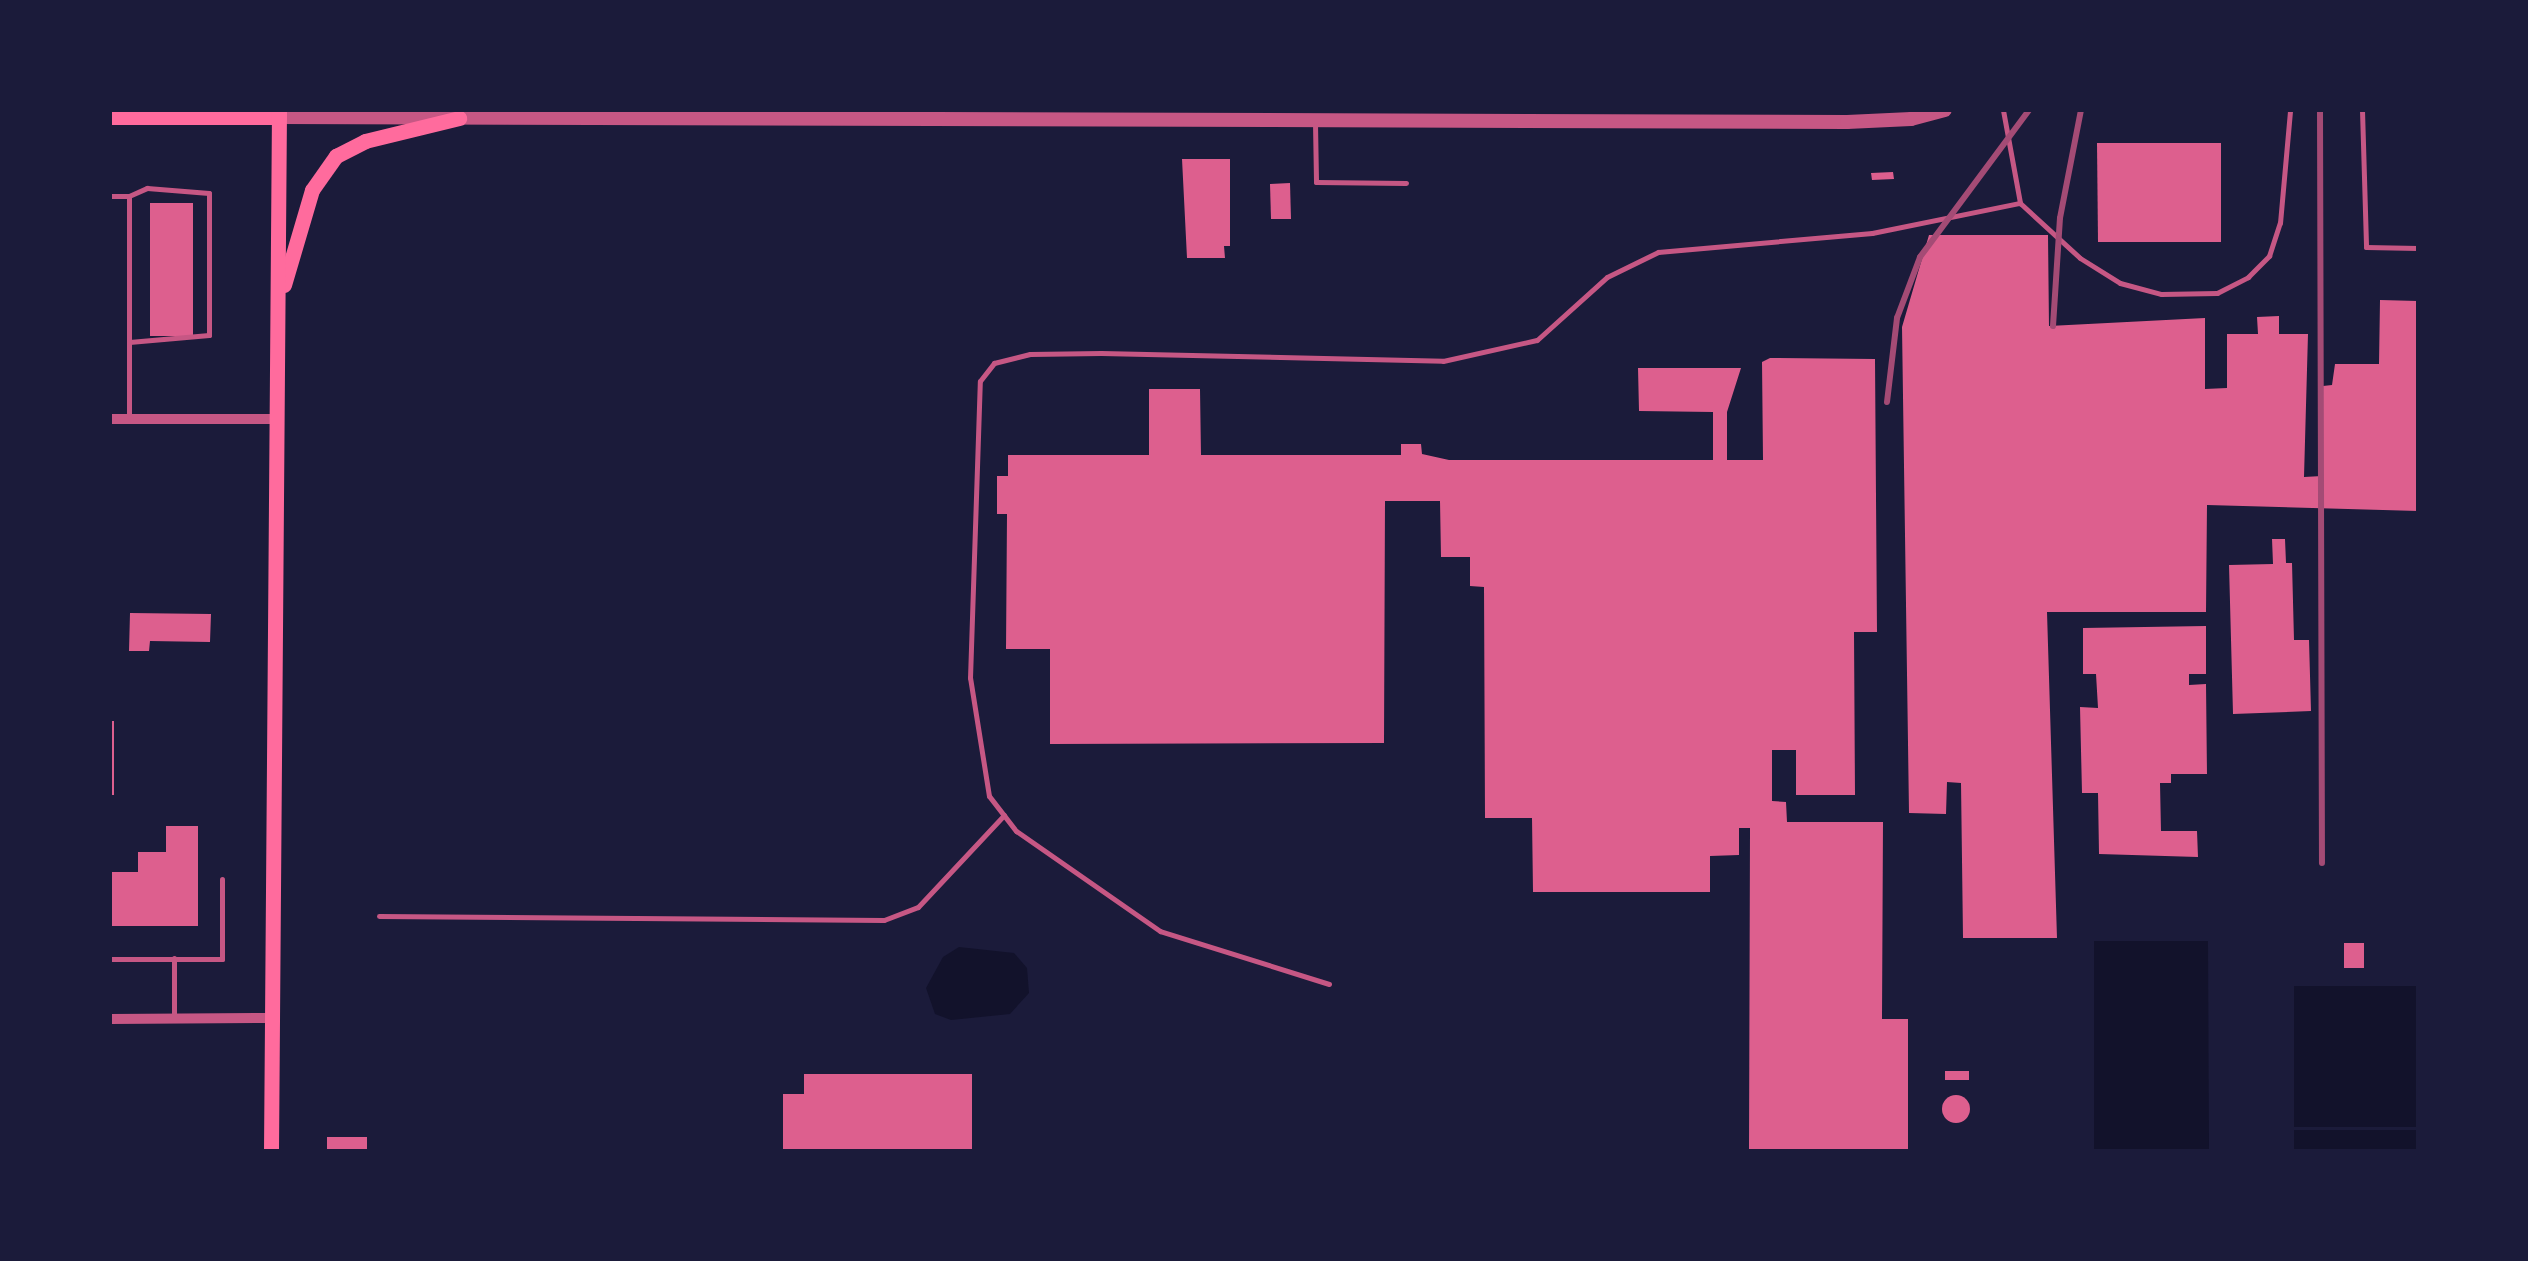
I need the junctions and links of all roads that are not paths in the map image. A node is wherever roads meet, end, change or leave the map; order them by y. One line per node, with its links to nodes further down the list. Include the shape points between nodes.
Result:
1 (1944, 110): 14 (street, via 1888,121)
2 (2002, 110): 18 (lane)
3 (2290, 110): 18 (lane, via 2280,223 2269,256 2217,293 2161,294 2120,283 2080,258)
4 (2362, 110): 19 (lane, via 2366,247)
5 (279, 114): 6 (street); 12 (main road); 20 (main road)
6 (426, 114): 13 (street)
7 (557, 114): 8 (street); 13 (street)
8 (653, 114): 9 (street)
9 (711, 114): 10 (street)
10 (836, 114): 11 (street)
11 (1004, 114): 14 (street)
12 (110, 117)
13 (459, 118): 20 (main road, via 365,141 336,156 312,190)
14 (1315, 120): 15 (lane, via 1316,182)
15 (1406, 182)
16 (110, 196): 17 (lane)
17 (128, 196): 21 (lane); 21 (lane, via 147,188 209,192 209,336)
18 (2020, 203): 25 (lane, via 1872,233 1658,252 1606,277 1583,305 1536,340 1444,361 1101,353 1030,354 994,363 980,381 970,678 976,744 989,796)
19 (2418, 248)
20 (279, 303): 24 (main road)
21 (129, 342): 23 (lane)
22 (110, 419): 23 (street)
23 (129, 419): 24 (street)
24 (277, 420): 32 (main road)
25 (1004, 815): 27 (lane, via 918,908 884,920); 30 (lane, via 1070,873 1160,931)
26 (222, 878): 28 (lane, via 222,959)
27 (379, 916)
28 (174, 958): 29 (lane); 31 (lane)
29 (110, 960)
30 (1329, 984)
31 (174, 1018): 32 (street); 33 (street)
32 (270, 1018): 34 (main road)
33 (110, 1019)
34 (271, 1151)

